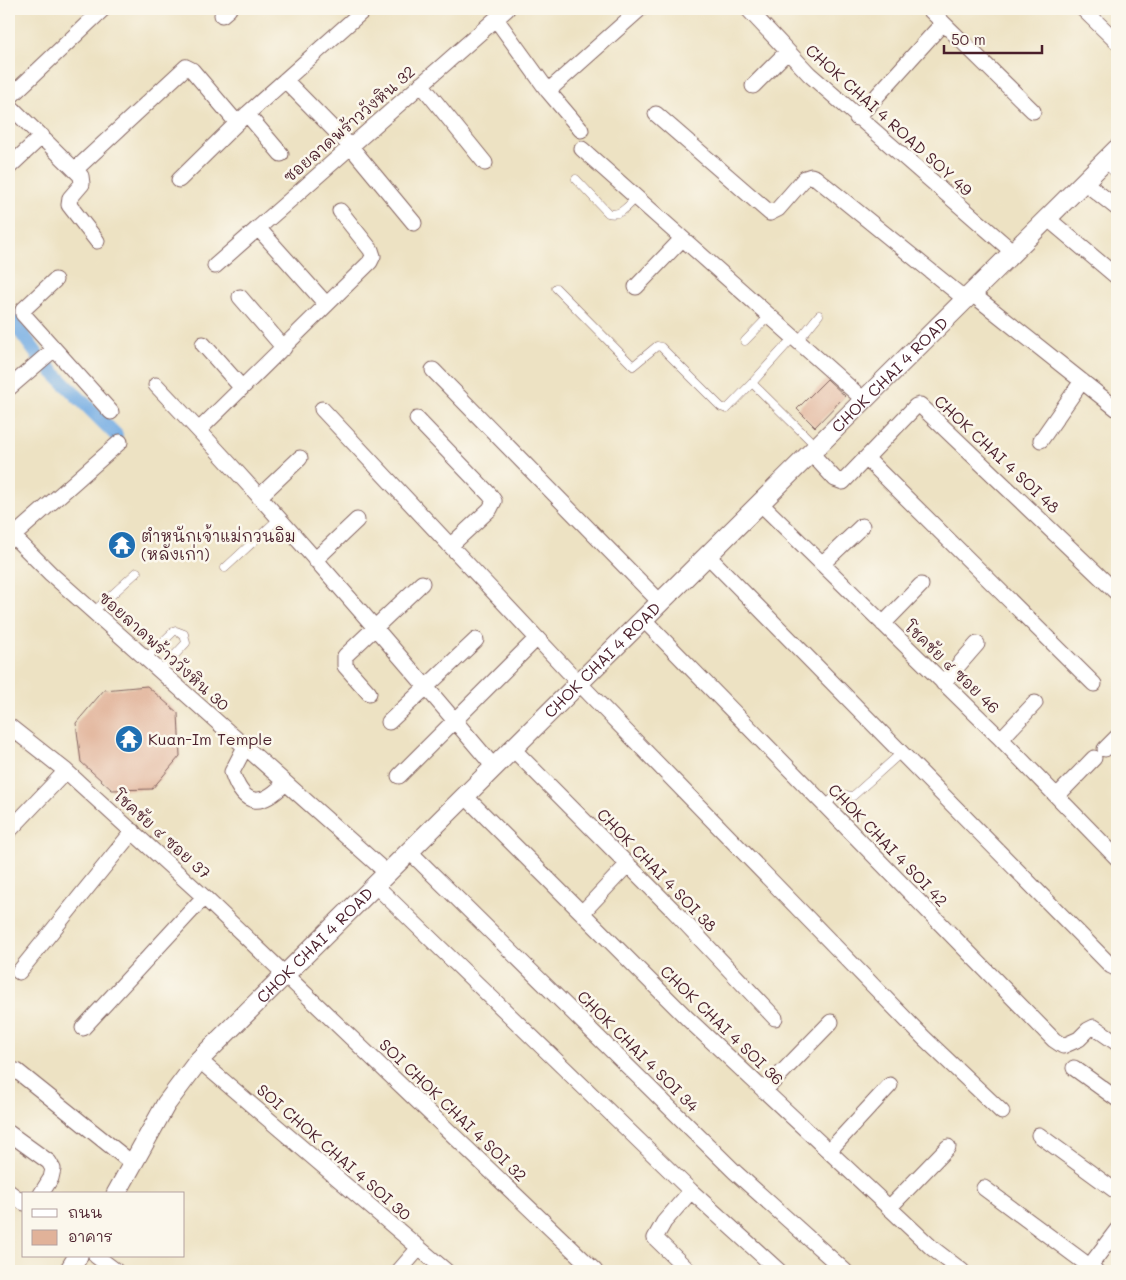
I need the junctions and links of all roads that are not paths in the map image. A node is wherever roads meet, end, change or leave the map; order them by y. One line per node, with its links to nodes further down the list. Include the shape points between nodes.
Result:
1 (103, 9): 15 (street)
2 (365, 9): 11 (street)
3 (640, 9): 14 (street)
4 (748, 9): 10 (street, CHOK CHAI 4 ROAD SOY 49)
5 (929, 9): 8 (street)
6 (1083, 9): 9 (street)
7 (501, 14): 12 (street, ซอยลาดพร้าววังหิน 32); 14 (street)
8 (943, 22): 17 (street); 19 (street)
9 (1117, 42)
10 (787, 52): 13 (street); 19 (street, CHOK CHAI 4 ROAD SOY 49)
11 (285, 80): 20 (street); 23 (street)
12 (421, 84): 23 (street, ซอยลาดพร้าววังหิน 32); 28 (street)
13 (753, 86)
14 (548, 91): 21 (street)
15 (9, 98)
16 (9, 106): 22 (street)
17 (1033, 111)
18 (656, 114): 49 (street, via 770,213 778,209 805,178 816,178)
19 (858, 118): 43 (street, CHOK CHAI 4 ROAD SOY 49)
20 (242, 119): 26 (street, ซอยลาดพร้าววังหิน 32); 30 (street, ซอยลาดพร้าววังหิน 32, via 186,67); 33 (street)
21 (581, 130)
22 (42, 136): 29 (street); 30 (street)
23 (351, 147): 39 (street); 40 (street, ซอยลาดพร้าววังหิน 32)
24 (582, 149): 35 (street)
25 (1117, 149): 27 (street, CHOK CHAI 4 ROAD)
26 (281, 154)
27 (1104, 162): 31 (lane); 34 (street, CHOK CHAI 4 ROAD)
28 (485, 163)
29 (9, 168)
30 (76, 169): 42 (street, via 83,180 70,198 69,205)
31 (1117, 175)
32 (576, 179): 35 (lane, via 613,215 621,213)
33 (179, 180)
34 (1084, 182): 36 (street); 38 (street, CHOK CHAI 4 ROAD)
35 (636, 198): 41 (street)
36 (1117, 208)
37 (340, 211): 51 (street, via 373,256)
38 (1047, 218): 43 (street, CHOK CHAI 4 ROAD); 45 (street)
39 (414, 223)
40 (258, 228): 44 (street, ซอยลาดพร้าววังหิน 32); 51 (street)
41 (682, 239): 48 (street); 53 (street)
42 (98, 241)
43 (1013, 252): 49 (street, CHOK CHAI 4 ROAD)
44 (215, 266)
45 (1117, 277)
46 (55, 280): 58 (street, via 23,314)
47 (556, 288): 61 (lane, via 633,366 657,346 661,347 721,408 727,409)
48 (636, 288)
49 (968, 296): 60 (street); 65 (street, CHOK CHAI 4 ROAD)
50 (240, 297): 57 (street)
51 (326, 304): 57 (street)
52 (819, 315): 55 (lane)
53 (769, 316): 54 (lane); 55 (street)
54 (745, 341)
55 (794, 342): 61 (lane); 65 (street)
56 (203, 344): 64 (street)
57 (284, 348): 64 (street)
58 (45, 357): 63 (street); 68 (street)
59 (433, 370): 91 (street)
60 (1082, 381): 67 (street); 71 (street)
61 (752, 383): 73 (lane)
62 (156, 385): 70 (street)
63 (9, 388)
64 (242, 388): 70 (street)
65 (864, 400): 73 (street, CHOK CHAI 4 ROAD)
66 (322, 409): 82 (street)
67 (1117, 410)
68 (111, 412)
69 (417, 419): 82 (street, via 494,501)
70 (200, 429): 76 (street)
71 (1041, 440)
72 (120, 442): 81 (street)
73 (814, 450): 75 (street, CHOK CHAI 4 SOI 48, via 839,482 846,480); 77 (street, CHOK CHAI 4 ROAD)
74 (300, 458): 76 (street)
75 (866, 458): 90 (street, CHOK CHAI 4 SOI 48, via 916,406 924,407); 103 (street)
76 (259, 497): 78 (street)
77 (760, 504): 83 (street, CHOK CHAI 4 ROAD); 85 (street, โชคชัย ๔ ซอย 46)
78 (278, 519): 84 (street); 86 (lane)
79 (357, 520): 84 (street)
80 (862, 526): 85 (street)
81 (10, 536): 92 (street, ซอยลาดพร้าววังหิน 30)
82 (450, 546): 96 (street)
83 (708, 555): 91 (street, CHOK CHAI 4 ROAD); 114 (street)
84 (315, 560): 95 (street)
85 (822, 564): 94 (street, โชคชัย ๔ ซอย 46)
86 (225, 568)
87 (137, 572): 92 (lane)
88 (422, 583): 95 (street)
89 (921, 585): 94 (street)
90 (1117, 593)
91 (660, 602): 93 (street, CHOK CHAI 4 ROAD)
92 (93, 612): 99 (street, ซอยลาดพร้าววังหิน 30)
93 (643, 620): 102 (street, CHOK CHAI 4 ROAD); 121 (street, CHOK CHAI 4 SOI 42)
94 (883, 624): 101 (street, โชคชัย ๔ ซอย 46)
95 (375, 626): 104 (street); 105 (street, via 344,656 343,662)
96 (537, 638): 102 (street); 107 (street)
97 (476, 640): 104 (street)
98 (976, 644): 101 (street)
99 (146, 658): 100 (street, ซอยลาดพร้าววังหิน 30); 100 (lane, via 173,632 184,634 186,643)
100 (160, 671): 112 (street, ซอยลาดพร้าววังหิน 30)
101 (943, 682): 111 (street, โชคชัย ๔ ซอย 46)
102 (579, 683): 113 (street, CHOK CHAI 4 ROAD); 143 (street, via 938,1052)
103 (1094, 684)
104 (426, 687): 107 (street); 108 (street)
105 (368, 693)
106 (1035, 703): 111 (street)
107 (454, 720): 115 (street); 117 (street)
108 (389, 722)
109 (9, 726): 116 (street, โชคชัย ๔ ซอย 37)
110 (1117, 737): 120 (street)
111 (1001, 739): 120 (street, โชคชัย ๔ ซอย 46)
112 (245, 747): 118 (street, ซอยลาดพร้าววังหิน 30); 118 (street, via 232,772 240,791 253,800 264,800)
113 (513, 749): 115 (street, CHOK CHAI 4 ROAD); 126 (street, CHOK CHAI 4 SOI 38)
114 (902, 752): 121 (lane, via 854,796 836,794); 130 (street)
115 (494, 767): 119 (street, CHOK CHAI 4 ROAD)
116 (66, 771): 122 (street); 123 (street, โชคชัย ๔ ซอย 37)
117 (399, 776)
118 (285, 783): 127 (street, ซอยลาดพร้าววังหิน 30)
119 (465, 796): 124 (street, CHOK CHAI 4 ROAD); 129 (street, CHOK CHAI 4 SOI 36)
120 (1057, 796): 125 (street, โชคชัย ๔ ซอย 46)
121 (825, 806): 136 (street, CHOK CHAI 4 SOI 42, via 1054,1040 1063,1046 1071,1044 1094,1027)
122 (9, 831)
123 (133, 831): 128 (street, โชคชัย ๔ ซอย 37); 131 (street)
124 (409, 851): 127 (street, CHOK CHAI 4 ROAD); 169 (street, CHOK CHAI 4 SOI 34, via 735,1172)
125 (1117, 858)
126 (628, 864): 129 (street); 133 (street, CHOK CHAI 4 SOI 38)
127 (381, 879): 132 (street, CHOK CHAI 4 ROAD); 150 (street, ซอยลาดพร้าววังหิน 30)
128 (204, 897): 132 (street, โชคชัย ๔ ซอย 37); 135 (street)
129 (582, 913): 141 (street, CHOK CHAI 4 SOI 36)
130 (1117, 969)
131 (19, 972)
132 (286, 974): 137 (street, CHOK CHAI 4 ROAD); 166 (street, SOI CHOK CHAI 4 SOI 32)
133 (775, 1018)
134 (830, 1022): 141 (street)
135 (83, 1028)
136 (1117, 1043)
137 (199, 1060): 148 (street, CHOK CHAI 4 ROAD, via 166,1104); 158 (street, SOI CHOK CHAI 4 SOI 30)
138 (1074, 1068): 142 (street)
139 (17, 1071): 148 (street)
140 (890, 1085): 147 (street)
141 (764, 1090): 147 (street, CHOK CHAI 4 SOI 36)
142 (1117, 1099)
143 (1002, 1112)
144 (9, 1133): 152 (street, via 53,1169)
145 (1039, 1135): 154 (street)
146 (948, 1147): 156 (street)
147 (829, 1151): 156 (street, CHOK CHAI 4 SOI 36)
148 (133, 1164): 153 (street, CHOK CHAI 4 ROAD)
149 (984, 1188): 161 (street)
150 (691, 1191): 167 (street, via 664,1222 655,1238); 168 (street, ซอยลาดพร้าววังหิน 30)
151 (9, 1192): 155 (street)
152 (42, 1192)
153 (117, 1192)
154 (1117, 1192)
155 (22, 1202)
156 (889, 1208): 170 (street, CHOK CHAI 4 SOI 36)
157 (1117, 1230): 161 (street)
158 (419, 1248): 164 (street); 165 (street, SOI CHOK CHAI 4 SOI 30)
159 (77, 1258): 162 (street)
160 (99, 1258): 163 (street)
161 (1090, 1270)
162 (69, 1271)
163 (116, 1271)
164 (399, 1271)
165 (446, 1271)
166 (595, 1271)
167 (689, 1271)
168 (779, 1271)
169 (845, 1271)
170 (962, 1271)

